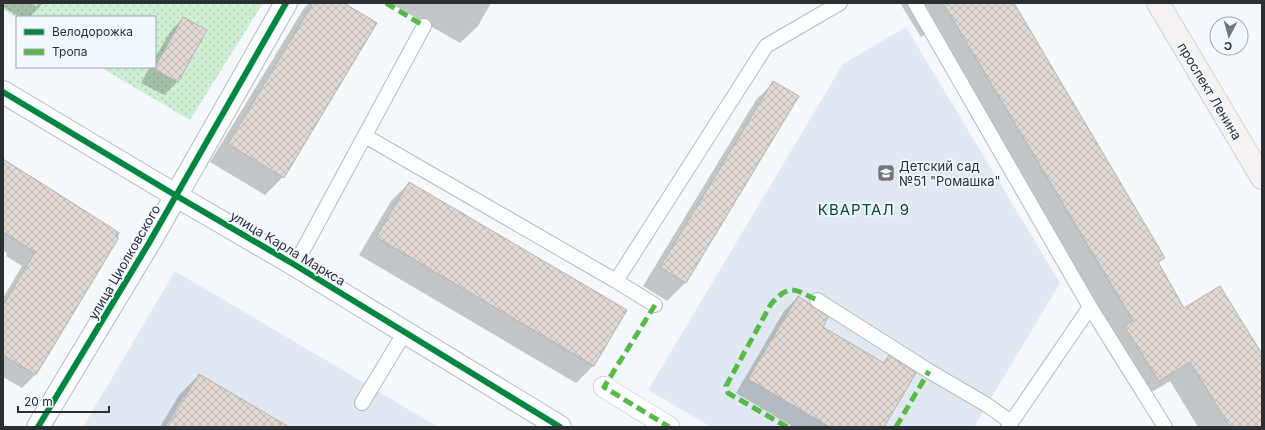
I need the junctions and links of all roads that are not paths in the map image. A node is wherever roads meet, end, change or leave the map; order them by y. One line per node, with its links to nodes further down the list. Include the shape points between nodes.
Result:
1 (286, 3): 9 (street, улица Циолковского)
2 (840, 3): 11 (lane, via 766,46)
3 (915, 3): 14 (lane)
4 (1158, 3): 8 (main road, проспект Ленина)
5 (424, 26): 7 (lane)
6 (3, 92): 9 (street, улица Карла Маркса)
7 (365, 136): 10 (lane); 11 (lane)
8 (1262, 178)
9 (175, 195): 10 (street, улица Карла Маркса); 19 (street, улица Циолковского, via 149,243)
10 (295, 265): 15 (street, улица Карла Маркса)
11 (616, 280): 13 (lane)
12 (817, 300): 18 (lane, via 987,405)
13 (655, 305)
14 (1090, 307): 18 (lane); 22 (lane)
15 (405, 332): 17 (lane); 20 (street, улица Карла Маркса)
16 (604, 388): 21 (street)
17 (362, 403)
18 (1010, 424)
19 (38, 427)
20 (560, 427)
21 (669, 427)
22 (1165, 427)

